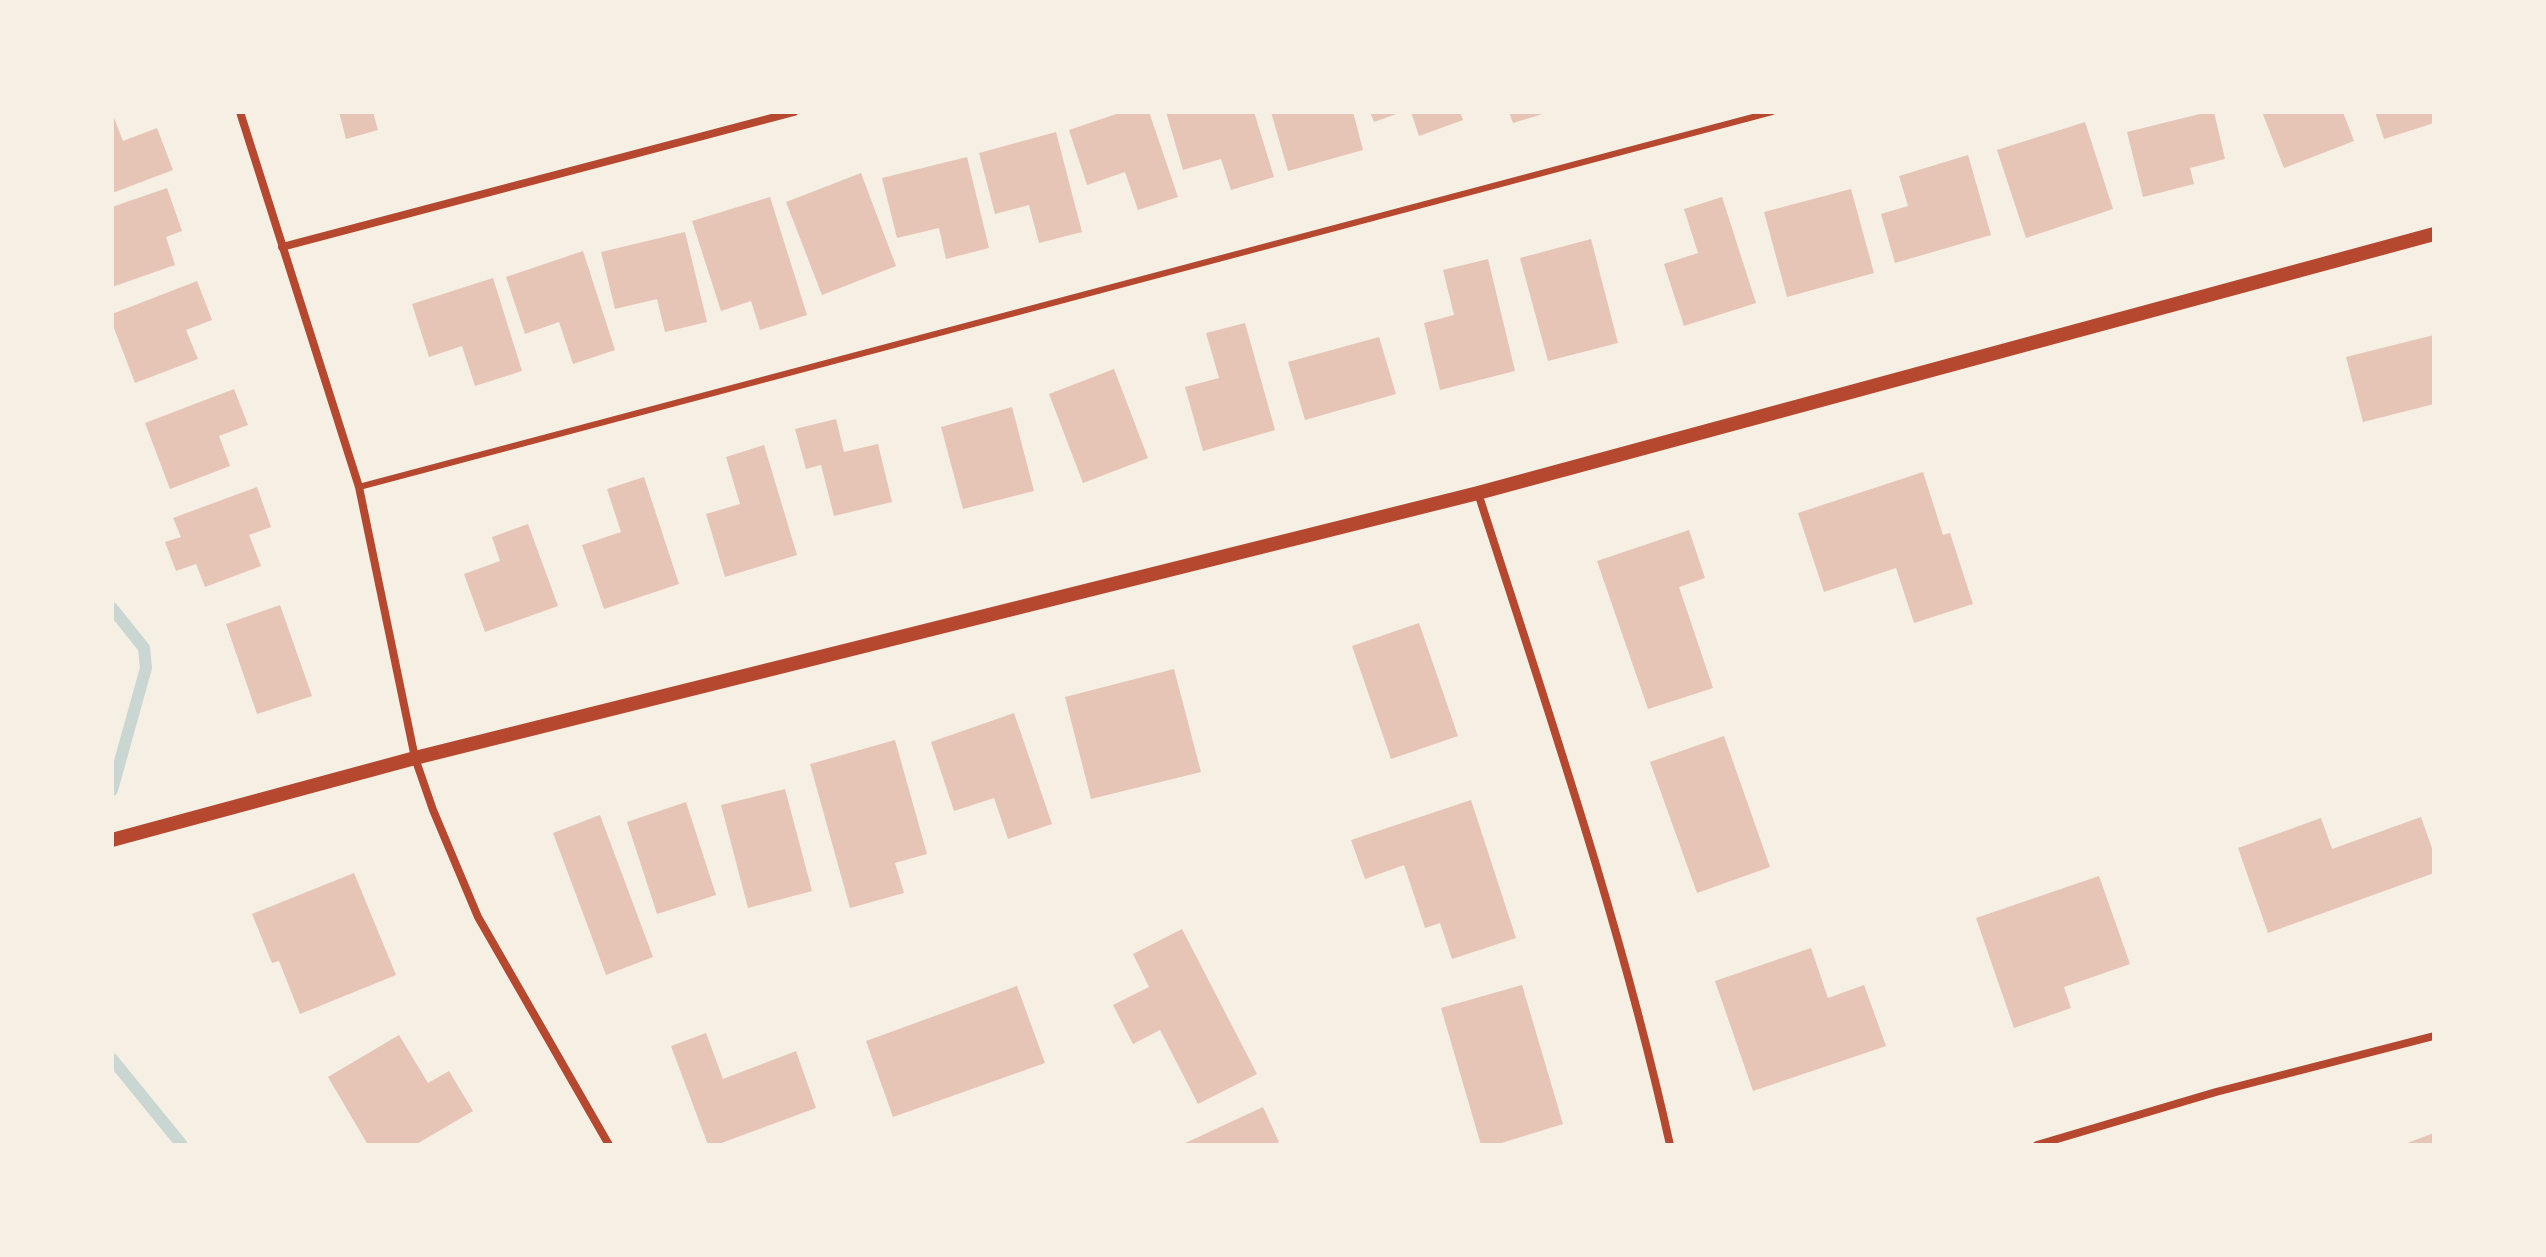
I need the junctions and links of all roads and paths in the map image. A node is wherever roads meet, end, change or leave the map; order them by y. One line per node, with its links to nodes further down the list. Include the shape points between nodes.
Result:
1 (240, 112): 5 (street)
2 (794, 112): 5 (street)
3 (1772, 112): 6 (lane)
4 (2434, 234): 7 (street)
5 (282, 247): 6 (street)
6 (359, 487): 8 (street)
7 (1478, 493): 8 (street); 12 (street, via 1623,960)
8 (415, 758): 9 (street); 11 (street, via 478,917)
9 (112, 840)
10 (2434, 1036): 13 (street)
11 (609, 1145)
12 (1670, 1145)
13 (2037, 1145)

